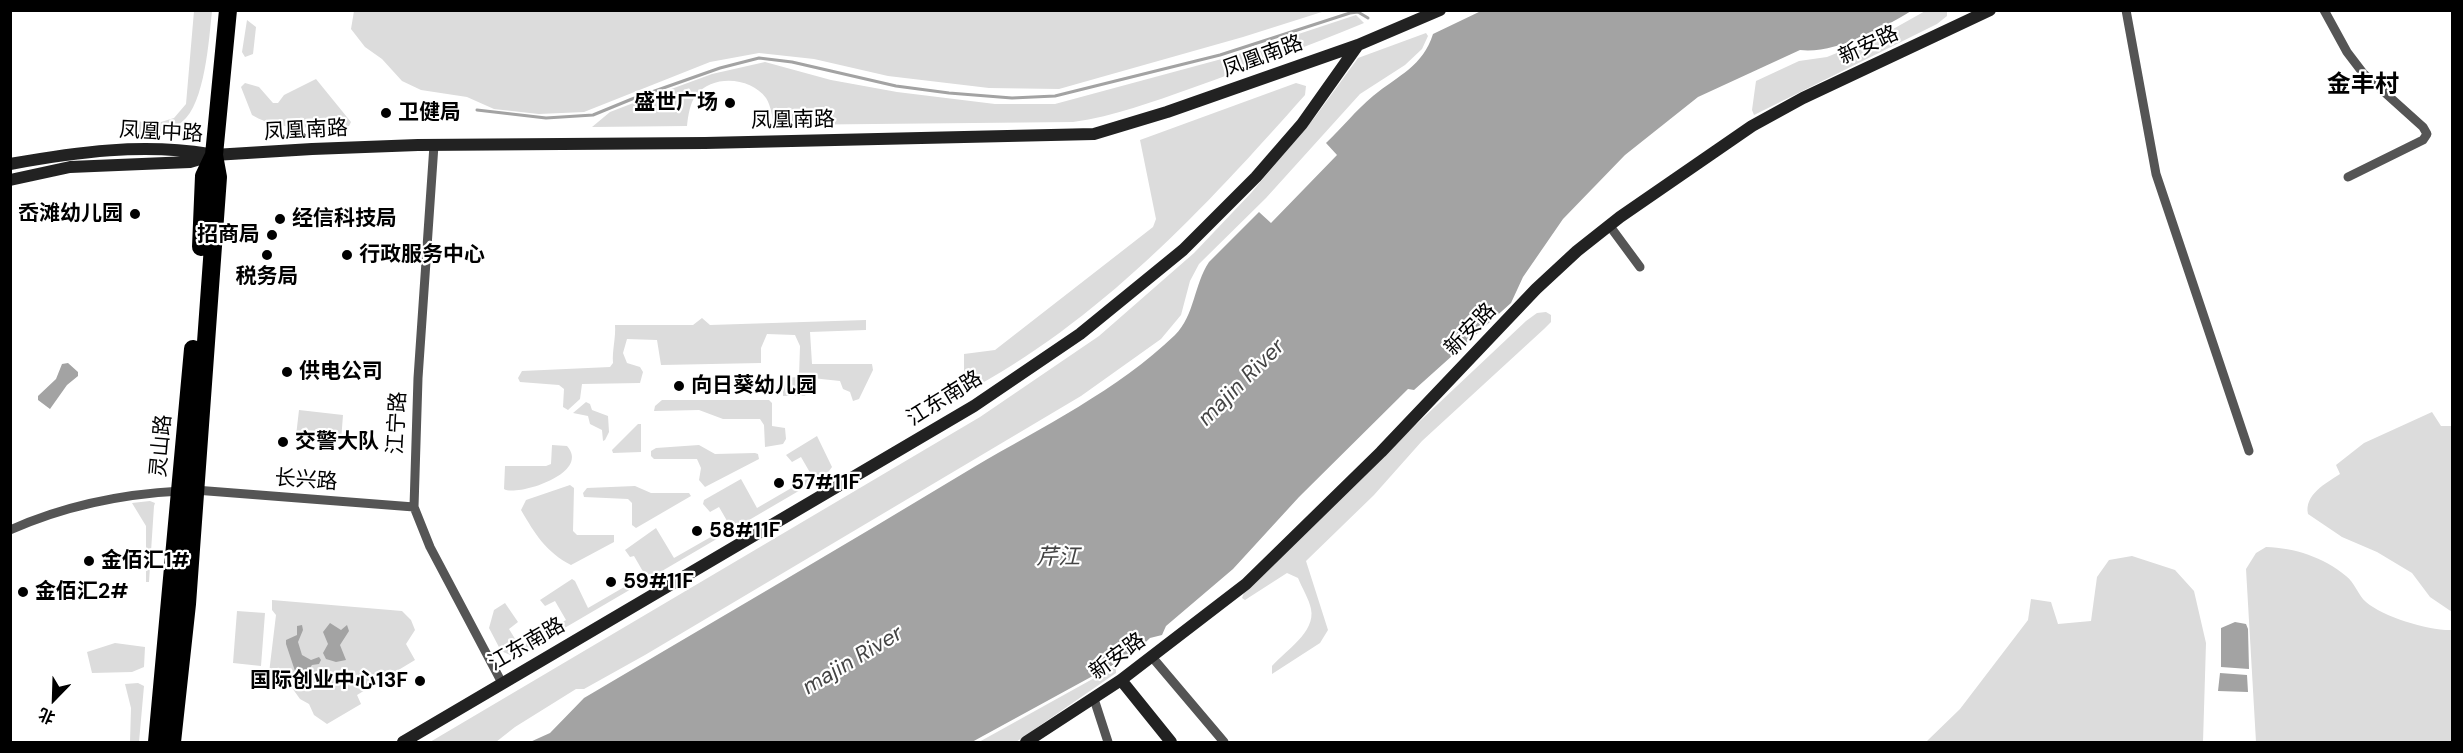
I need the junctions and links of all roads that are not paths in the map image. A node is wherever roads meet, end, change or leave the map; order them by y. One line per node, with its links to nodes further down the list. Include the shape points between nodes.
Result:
1 (228, 10): 8 (highway, 灵山路)
2 (1440, 10): 6 (main road)
3 (1990, 10): 12 (main road, 新安路, via 1752,126)
4 (2126, 10): 14 (street, via 2156,174)
5 (2324, 10): 10 (street, via 2362,73 2423,126 2427,134 2423,140)
6 (1358, 45): 7 (main road, 凤凰南路, via 1094,134); 20 (main road, 江东南路, via 1302,124 1256,177 1183,250 1080,334 974,406)
7 (434, 145): 8 (main road, 凤凰南路); 16 (street, 江宁路, via 418,378)
8 (213, 155): 9 (main road, 凤凰中路, via 131,148); 11 (main road, 凤凰中路, via 190,162 70,167); 15 (highway, 灵山路, via 204,176)
9 (10, 164)
10 (2348, 177)
11 (10, 180)
12 (1609, 225): 13 (street); 18 (main road, 新安路, via 1536,289 1381,452 1246,584)
13 (1640, 267)
14 (2249, 451)
15 (188, 491): 16 (street, 长兴路); 17 (street, 长兴路, via 90,502); 22 (highway, 灵山路); 23 (highway, 灵山路, via 187,604)
16 (414, 507): 20 (street, 江宁路, via 430,547)
17 (10, 530)
18 (1152, 657): 19 (main road, 新安路); 28 (street)
19 (1121, 680): 21 (main road, 新安路); 27 (main road)
20 (501, 683): 24 (main road, 江东南路)
21 (1094, 699): 25 (main road, 新安路); 26 (street)
22 (157, 742)
23 (172, 742)
24 (404, 742)
25 (1026, 742)
26 (1108, 742)
27 (1170, 742)
28 (1224, 742)

